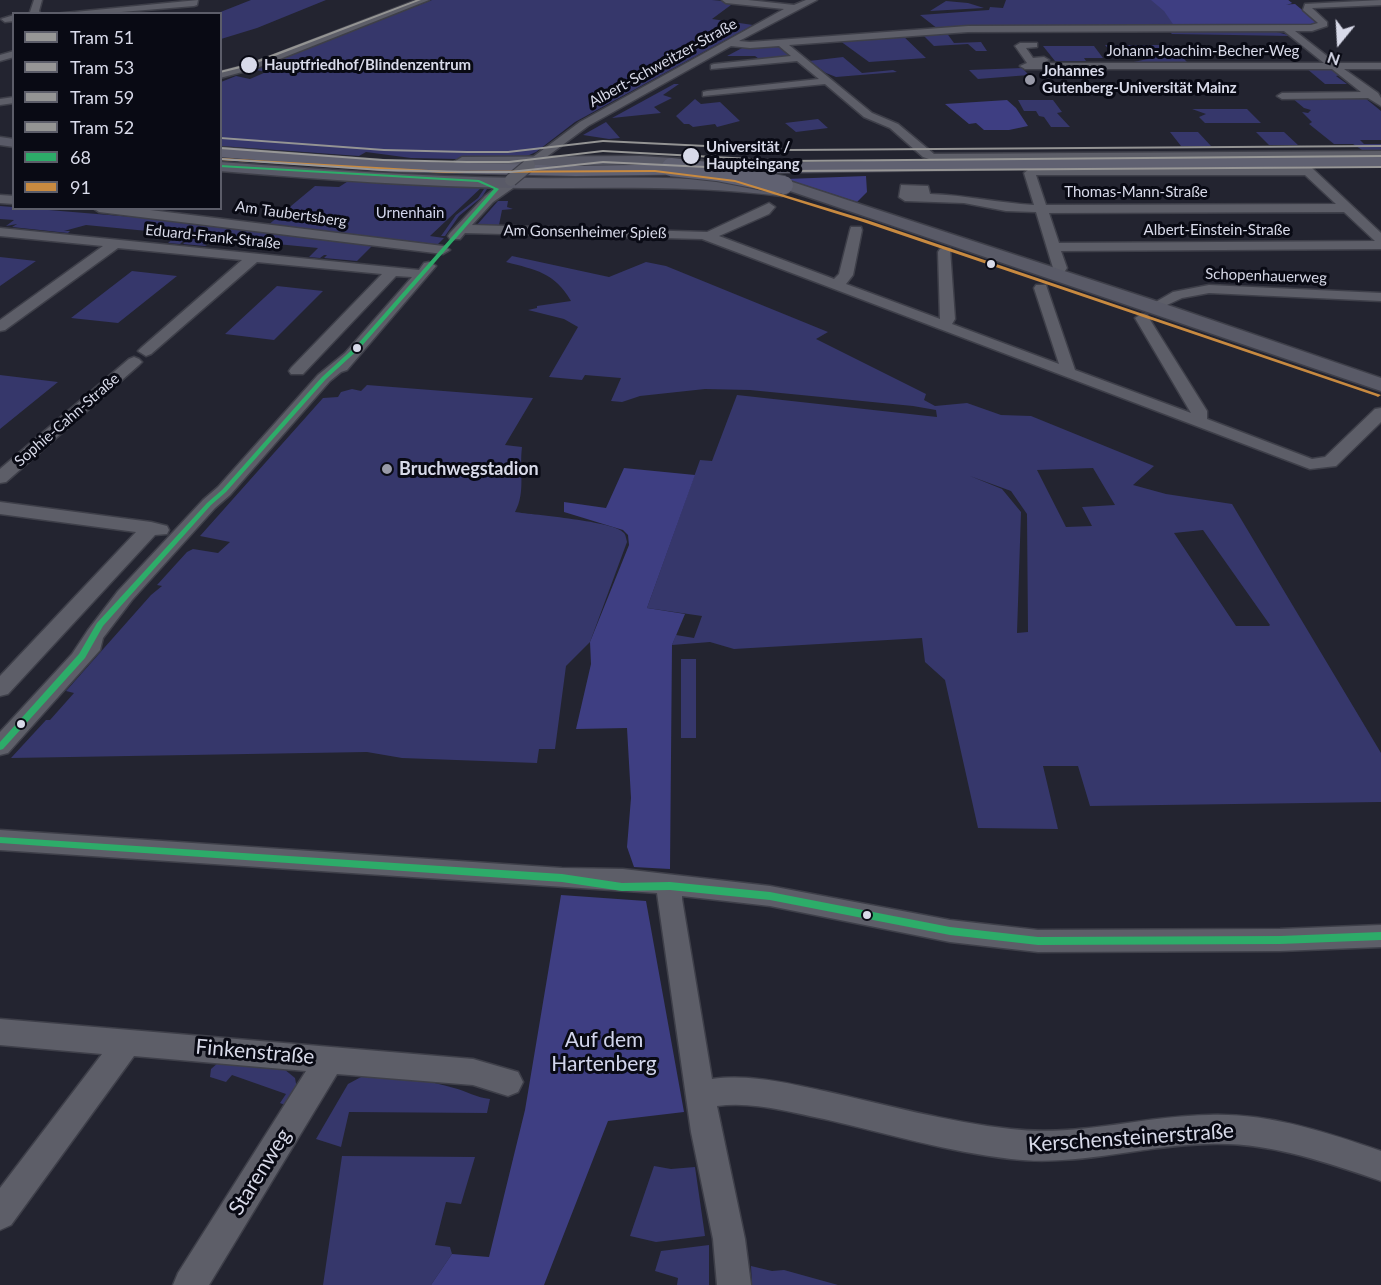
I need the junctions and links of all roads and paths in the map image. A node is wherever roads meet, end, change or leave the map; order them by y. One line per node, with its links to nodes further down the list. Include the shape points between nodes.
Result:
1 (409, 0): 20 (street)
2 (425, 0): 21 (street, via 255,66)
3 (726, 0): 7 (street)
4 (813, 0): 7 (street, Albert-Schweitzer-Straße)
5 (194, 2): 8 (street)
6 (1381, 2): 11 (street, via 1308,6 1307,10 1323,26)
7 (795, 8): 13 (street, Albert-Schweitzer-Straße)
8 (116, 11): 9 (street)
9 (97, 12)
10 (1021, 28): 11 (street); 12 (street, via 899,32); 14 (street)
11 (1286, 28): 17 (street)
12 (780, 42): 13 (street); 15 (street)
13 (730, 43): 29 (street, Albert-Schweitzer-Straße, via 584,124)
14 (1034, 45): 16 (street, via 1020,46); 16 (street, via 1045,60)
15 (800, 58): 19 (street); 22 (street)
16 (1029, 64): 17 (street, Johann-Joachim-Becher-Weg)
17 (1335, 66): 18 (street, Johann-Joachim-Becher-Weg); 24 (street)
18 (1381, 66)
19 (714, 67)
20 (222, 68)
21 (222, 74)
22 (829, 81): 23 (street); 28 (street, via 868,115 894,126 929,156)
23 (707, 94)
24 (1376, 95): 25 (street); 26 (street)
25 (1282, 96)
26 (1381, 103)
27 (222, 150): 37 (highway)
28 (1381, 154)
29 (537, 158): 34 (main road, via 640,160); 37 (main road)
30 (1381, 163): 33 (highway); 36 (highway)
31 (222, 164): 37 (main road, via 346,175)
32 (222, 164): 36 (highway, via 478,175)
33 (968, 164): 34 (highway); 37 (highway)
34 (678, 165): 35 (main road); 37 (highway, via 588,166); 39 (highway, bridge)
35 (715, 166)
36 (842, 172): 38 (highway)
37 (502, 180): 38 (main road); 46 (street)
38 (544, 183): 41 (main road, via 730,186 787,192)
39 (784, 185): 41 (main road)
40 (924, 197): 44 (street, Thomas-Mann-Straße)
41 (848, 205): 59 (main road)
42 (769, 207): 49 (street, Am Gonsenheimer Spieß)
43 (1349, 208): 44 (street, Thomas-Mann-Straße); 44 (street, via 1305,170 1130,170 1030,173); 50 (street)
44 (1041, 209): 53 (street)
45 (118, 210): 54 (street, Am Taubertsberg)
46 (461, 229): 49 (street, Am Gonsenheimer Spieß); 54 (street)
47 (856, 230): 60 (street, via 846,276)
48 (0, 232): 51 (street, Eduard-Frank-Straße)
49 (709, 236): 60 (street, Am Gonsenheimer Spieß)
50 (1381, 240)
51 (115, 244): 56 (street, Eduard-Frank-Straße); 65 (street)
52 (1381, 245): 53 (street, Albert-Einstein-Straße)
53 (1054, 247): 59 (street, via 1060,268)
54 (443, 250): 58 (street)
55 (945, 252): 64 (street, via 948,319)
56 (254, 257): 57 (street, Eduard-Frank-Straße); 71 (street, Sophie-Cahn-Straße)
57 (393, 271): 58 (street, Eduard-Frank-Straße); 66 (street)
58 (422, 274): 74 (street, via 224,491 220,505)
59 (1056, 274): 63 (main road)
60 (838, 284): 64 (street, Am Gonsenheimer Spieß)
61 (1041, 288): 67 (street)
62 (1381, 297): 63 (street, Schopenhauerweg, via 1209,289 1178,295)
63 (1148, 312): 68 (main road); 70 (street, via 1198,411)
64 (943, 325): 67 (street, Am Gonsenheimer Spieß)
65 (0, 327)
66 (297, 371)
67 (1067, 371): 70 (street, Am Gonsenheimer Spieß)
68 (1381, 385)
69 (1381, 412): 70 (street, Am Gonsenheimer Spieß, via 1330,462 1321,464 1302,462)
70 (1196, 421)
71 (0, 478)
72 (0, 508): 73 (street)
73 (151, 528): 74 (street); 75 (street)
74 (188, 534): 76 (street, via 100,625 82,656)
75 (0, 689)
76 (0, 747)
77 (0, 840): 78 (street, via 562,878 622,887)
78 (670, 886): 79 (street, via 770,896 950,931 1038,941 1247,941); 84 (street)
79 (1381, 936)
80 (0, 1032): 81 (street, Finkenstraße)
81 (128, 1042): 82 (street, Finkenstraße); 86 (street)
82 (330, 1059): 83 (street, Finkenstraße, via 473,1072); 87 (street, Starenweg)
83 (508, 1082)
84 (701, 1094): 85 (street, Kerschensteinerstraße, via 730,1090 773,1094 1012,1145 1072,1145 1199,1130 1266,1132); 88 (street)
85 (1381, 1166)
86 (0, 1214)
87 (190, 1285)
88 (734, 1285)

